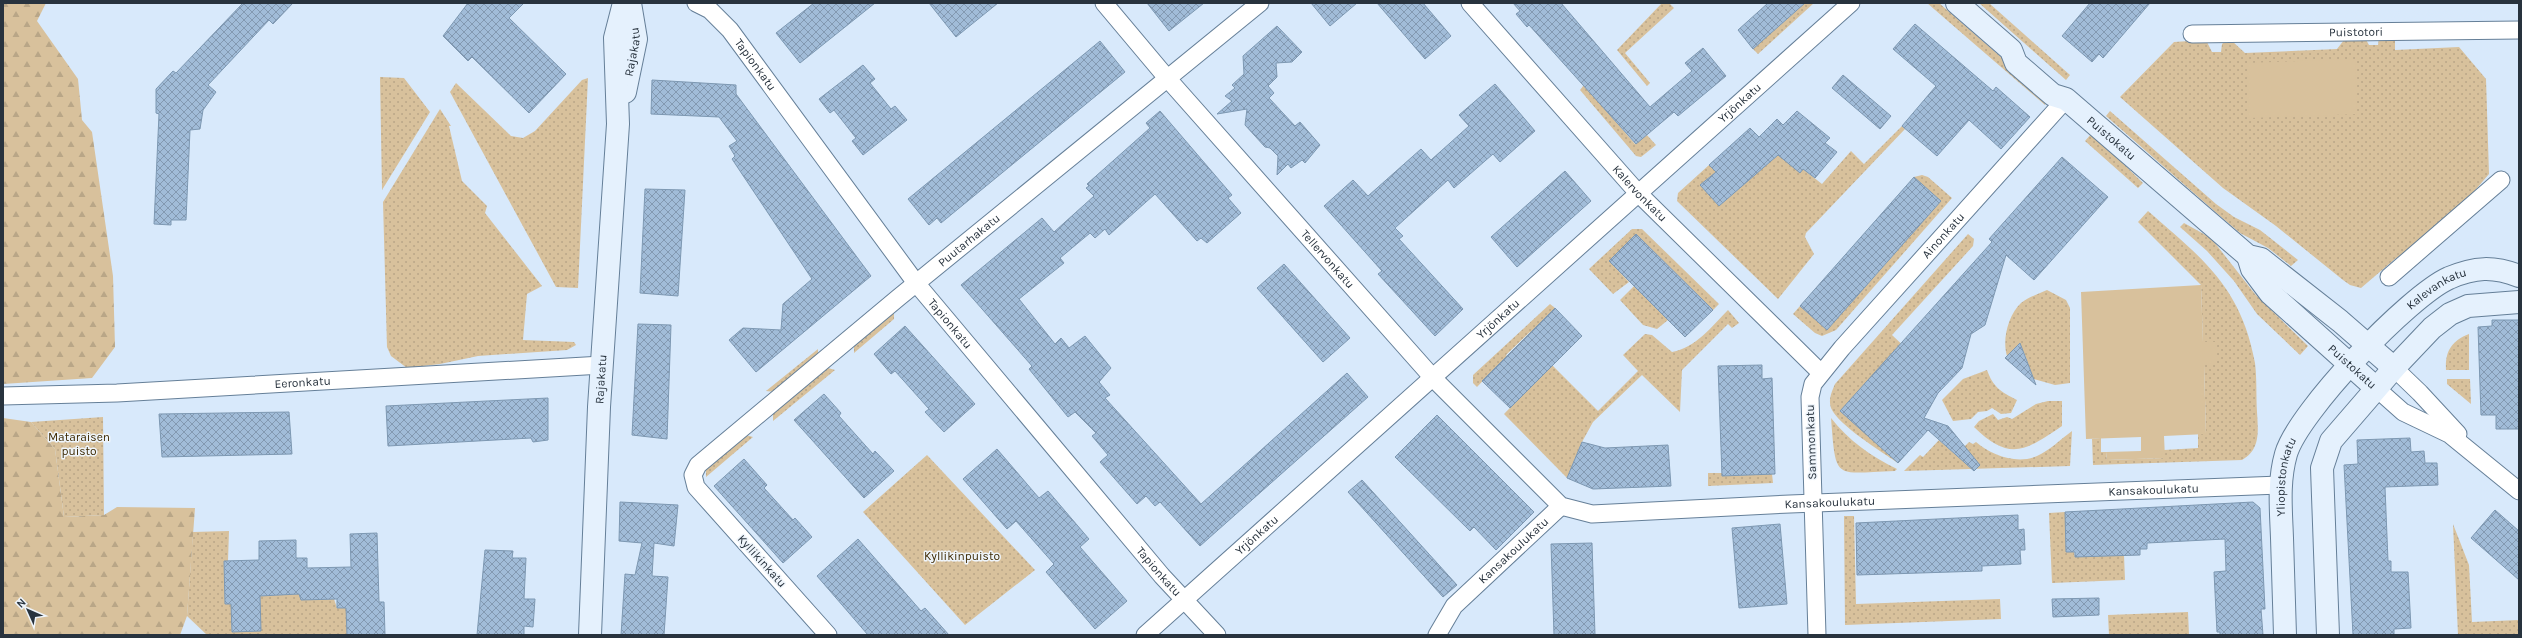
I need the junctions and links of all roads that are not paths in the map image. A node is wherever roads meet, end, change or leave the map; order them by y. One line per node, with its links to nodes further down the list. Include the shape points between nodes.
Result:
1 (624, 3): 13 (main road, Rajakatu, via 615,38)
2 (630, 3): 13 (main road, Rajakatu, via 636,39)
3 (696, 3): 19 (street, Tapionkatu, via 710,10 730,30)
4 (1104, 3): 11 (street, Tellervonkatu)
5 (1260, 3): 11 (street, Puutarhakatu)
6 (1470, 3): 15 (street, Kalervonkatu)
7 (1851, 3): 15 (street, Yrjönkatu)
8 (1957, 3): 12 (main road, Puistokatu, via 2011,50 2024,54 2061,86)
9 (2519, 30): 10 (street, Puistotori)
10 (2192, 34)
11 (1167, 78): 19 (street, Puutarhakatu); 26 (street, Tellervonkatu)
12 (2066, 99): 16 (main road, Puistokatu); 25 (street, Ainonkatu)
13 (618, 124): 22 (main road, Rajakatu)
14 (2501, 180): 18 (street)
15 (1638, 193): 25 (street, Kalervonkatu); 26 (street, Yrjönkatu)
16 (2248, 256): 21 (main road, Puistokatu, via 2261,258); 23 (main road, Puistokatu, via 2252,269 2270,293)
17 (2519, 276): 21 (main road, Kalevankatu, via 2498,268 2470,271 2450,278 2413,302)
18 (2389, 277)
19 (916, 283): 31 (street, Puutarhakatu, via 698,465 692,475); 35 (street, Tapionkatu)
20 (2519, 302): 24 (main road, via 2468,306 2450,314 2432,328)
21 (2369, 346): 23 (main road, Yliopistonkatu); 24 (main road, Puistokatu)
22 (602, 365): 28 (street, Eeronkatu, via 117,393); 36 (main road, Rajakatu)
23 (2351, 366): 27 (main road, Puistokatu); 30 (main road, Yliopistonkatu, via 2327,391 2294,437 2286,453)
24 (2394, 368): 27 (main road); 29 (street, Puistokatu)
25 (1820, 372): 33 (street, Sammonkatu, via 1813,384 1810,397)
26 (1434, 379): 34 (street, Tellervonkatu); 35 (street, Yrjönkatu)
27 (2376, 388): 29 (street, Puistokatu, via 2403,412 2449,434); 43 (main road, via 2331,441 2322,468)
28 (3, 396)
29 (2477, 455): 32 (street, Puistokatu)
30 (2280, 485): 33 (street, Kansakoulukatu); 42 (main road, Yliopistonkatu)
31 (696, 487): 37 (street, Kyllikinkatu)
32 (2519, 491)
33 (1813, 503): 34 (street, Kansakoulukatu, via 1592,514 1576,512); 41 (street, Sammonkatu)
34 (1561, 506): 40 (street, Kansakoulukatu, via 1454,606)
35 (1184, 600): 38 (street, Yrjönkatu); 39 (street, Tapionkatu)
36 (590, 635)
37 (828, 635)
38 (1145, 635)
39 (1217, 635)
40 (1437, 635)
41 (1817, 635)
42 (2285, 635)
43 (2328, 635)

